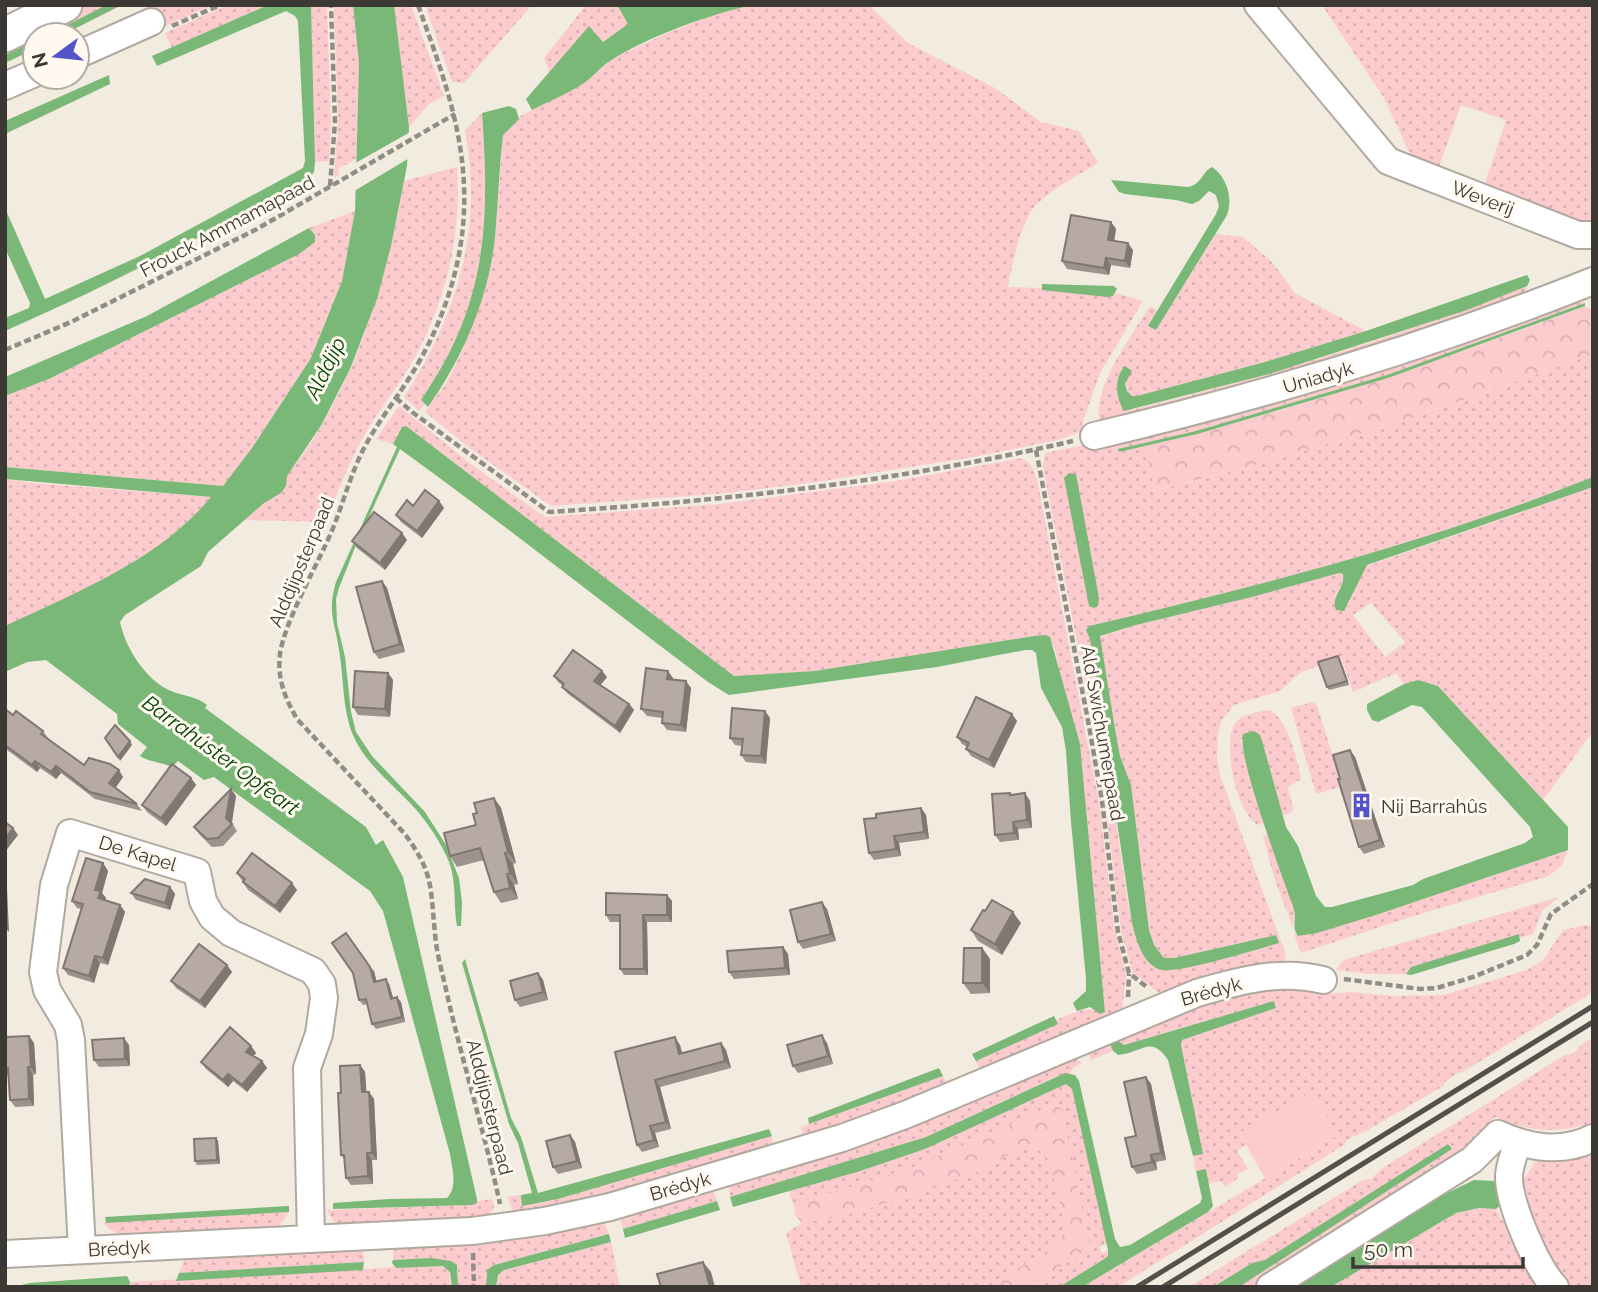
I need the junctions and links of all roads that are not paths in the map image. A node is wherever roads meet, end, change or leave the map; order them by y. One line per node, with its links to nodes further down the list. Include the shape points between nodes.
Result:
1 (65, 5): 4 (main road)
2 (1258, 5): 6 (street, Weverij, via 1388,160)
3 (151, 22): 5 (street)
4 (5, 35)
5 (91, 49)
6 (1588, 240)
7 (1593, 281): 8 (street, Uniadyk, via 1353,367)
8 (1094, 436)
9 (1322, 980): 12 (street, Brédyk, via 1296,975 1231,983 1167,1004 874,1127 610,1207 505,1228)
10 (1508, 1138): 11 (street, via 1541,1148 1566,1147); 15 (street); 16 (street, via 1511,1192 1533,1254)
11 (1593, 1138)
12 (311, 1239): 13 (street, Brédyk); 13 (street, De Kapel, via 307,1068 319,1034 322,984 313,971 231,933 212,917 197,872 70,833 54,885 43,972 71,1040)
13 (82, 1250): 14 (street, Brédyk)
14 (5, 1254)
15 (1270, 1287)
16 (1555, 1287)

